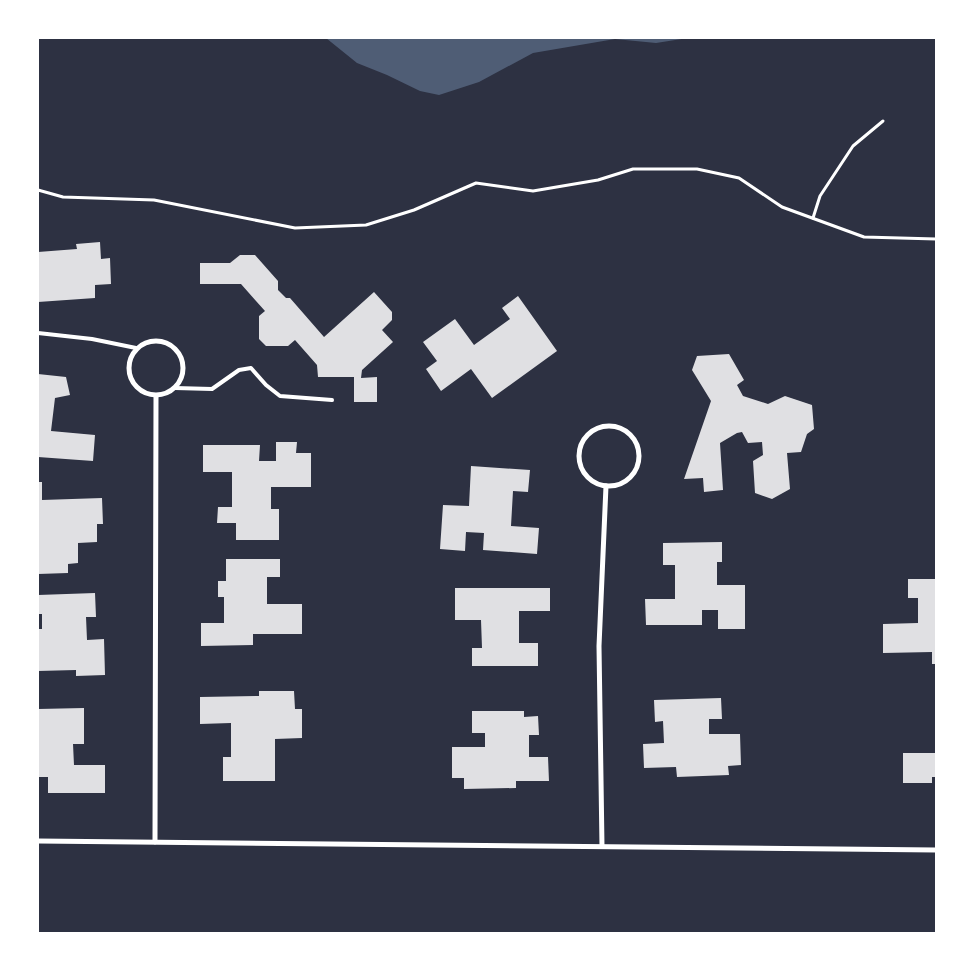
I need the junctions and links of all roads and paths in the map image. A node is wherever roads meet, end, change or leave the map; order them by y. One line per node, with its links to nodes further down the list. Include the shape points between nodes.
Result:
1 (883, 121): 3 (path, via 853,146 820,196)
2 (38, 190): 3 (path, via 63,197 154,200 295,228 366,225 414,210 476,183 534,191 598,180 633,169 697,169 739,178 782,207)
3 (813, 218): 4 (path, via 864,237)
4 (936, 239)
5 (38, 332): 6 (lane)
6 (136, 348): 7 (street, via 156,340 176,348 183,368); 8 (street, via 130,357 130,378 136,387)
7 (175, 388): 8 (street); 9 (lane, via 212,389 239,370 251,368 280,396)
8 (156, 396): 12 (street)
9 (332, 400)
10 (606, 486): 10 (street, via 629,480 640,459 633,436 612,425 600,426 590,432 579,453 580,465 586,476); 13 (street, via 599,646)
11 (38, 841): 12 (street)
12 (155, 842): 13 (street)
13 (602, 846): 14 (street)
14 (936, 850)

